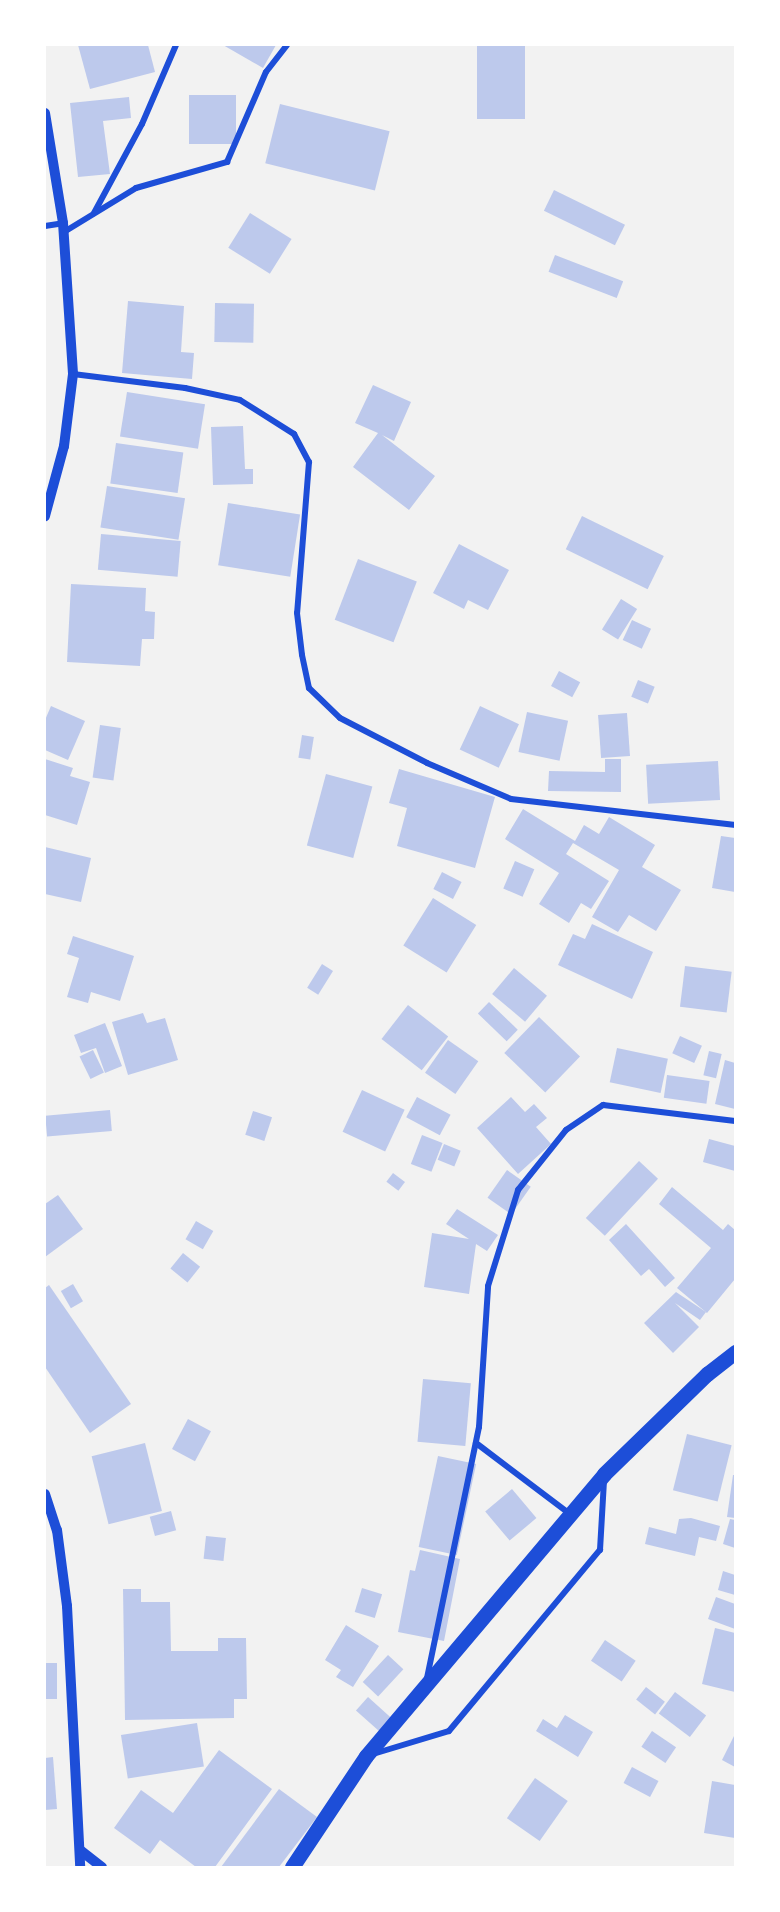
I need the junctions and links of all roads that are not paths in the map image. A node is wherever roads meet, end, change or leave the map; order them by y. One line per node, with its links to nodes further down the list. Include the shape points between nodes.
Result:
1 (176, 45): 4 (street, via 142,124)
2 (287, 45): 4 (street, via 266,72 227,162 136,188)
3 (45, 113): 6 (street)
4 (94, 213): 6 (street)
5 (45, 226): 6 (street)
6 (63, 228): 7 (street)
7 (73, 374): 8 (street, via 64,446); 9 (street, via 185,388 240,400 294,434 309,462 297,614 302,655 309,688 340,718 511,799)
8 (45, 516)
9 (735, 825)
10 (735, 1121): 12 (street, via 603,1105 566,1131 518,1190 488,1286)
11 (735, 1351): 13 (main road)
12 (476, 1443): 15 (street); 16 (street)
13 (604, 1474): 15 (main road); 17 (street, via 600,1550 457,1722 449,1731)
14 (45, 1494): 18 (street, via 57,1530 67,1606)
15 (571, 1515): 16 (main road)
16 (424, 1690): 17 (main road)
17 (366, 1756): 21 (main road)
18 (80, 1850): 19 (street); 20 (street)
19 (80, 1867)
20 (102, 1867)
21 (292, 1867)

